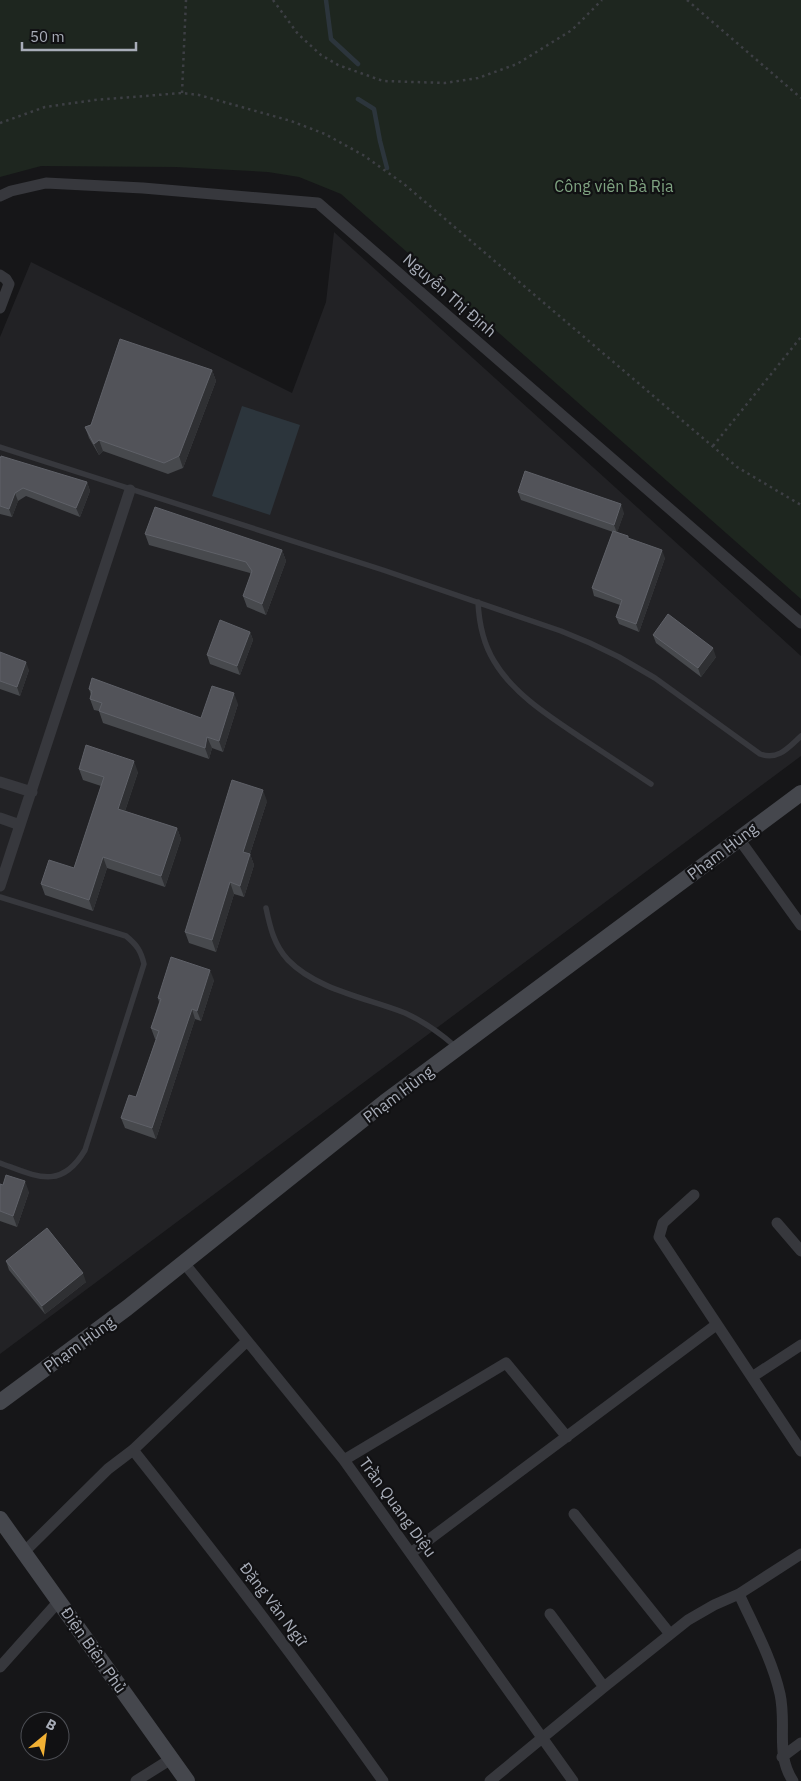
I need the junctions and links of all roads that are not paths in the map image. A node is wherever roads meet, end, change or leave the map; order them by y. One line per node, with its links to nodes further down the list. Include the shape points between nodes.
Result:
1 (0, 196): 7 (street, Nguyễn Thị Định, via 46,183 318,203)
2 (0, 275): 3 (street, via 9,284)
3 (0, 308)
4 (0, 447): 5 (lane)
5 (130, 490): 6 (lane); 11 (street)
6 (478, 602): 8 (lane, via 561,631 619,657 655,678 767,757 781,753); 10 (lane, via 480,629 488,650 515,687 564,726)
7 (801, 623)
8 (801, 736)
9 (0, 782): 11 (street)
10 (651, 784)
11 (32, 792): 14 (street)
12 (801, 793): 15 (street, Phạm Hùng)
13 (0, 818): 14 (street)
14 (20, 825): 16 (street)
15 (739, 838): 19 (street); 20 (street, Phạm Hùng)
16 (0, 886)
17 (0, 897): 21 (lane, via 126,936 142,953 144,964 78,1161 62,1174 49,1178 37,1177)
18 (266, 908): 20 (lane, via 277,944 299,970 405,1014 442,1035)
19 (801, 925)
20 (457, 1048): 25 (street, Phạm Hùng)
21 (0, 1163)
22 (694, 1196): 26 (street, via 663,1223 659,1237)
23 (777, 1223): 24 (street)
24 (801, 1251)
25 (184, 1263): 27 (street, Trần Quang Diệu); 30 (street, Phạm Hùng)
26 (716, 1325): 29 (street); 31 (street)
27 (247, 1341): 32 (street); 34 (street, Trần Quang Diệu)
28 (801, 1345): 29 (street)
29 (752, 1377): 33 (street)
30 (0, 1402)
31 (568, 1437): 34 (street, via 506,1362); 38 (street)
32 (133, 1450): 37 (street, via 108,1469); 52 (street, Đặng Văn Ngữ, via 213,1550)
33 (801, 1451)
34 (344, 1460): 38 (street, Trần Quang Diệu)
35 (574, 1514): 43 (street)
36 (0, 1519): 37 (street, Điện Biên Phủ)
37 (24, 1552): 41 (street, Điện Biên Phủ)
38 (411, 1553): 46 (street, Trần Quang Diệu)
39 (801, 1554): 40 (street)
40 (739, 1594): 43 (street, via 688,1620); 48 (street, via 770,1662 780,1694)
41 (60, 1601): 44 (street); 49 (street, Điện Biên Phủ)
42 (550, 1614): 45 (street)
43 (670, 1634): 45 (street)
44 (0, 1667)
45 (604, 1687): 46 (street)
46 (542, 1738): 53 (street); 54 (street, Trần Quang Diệu)
47 (801, 1743): 48 (street)
48 (782, 1757): 55 (street)
49 (171, 1759): 50 (street); 51 (street, Điện Biên Phủ)
50 (136, 1781)
51 (187, 1781)
52 (384, 1781)
53 (490, 1781)
54 (573, 1781)
55 (793, 1781)

